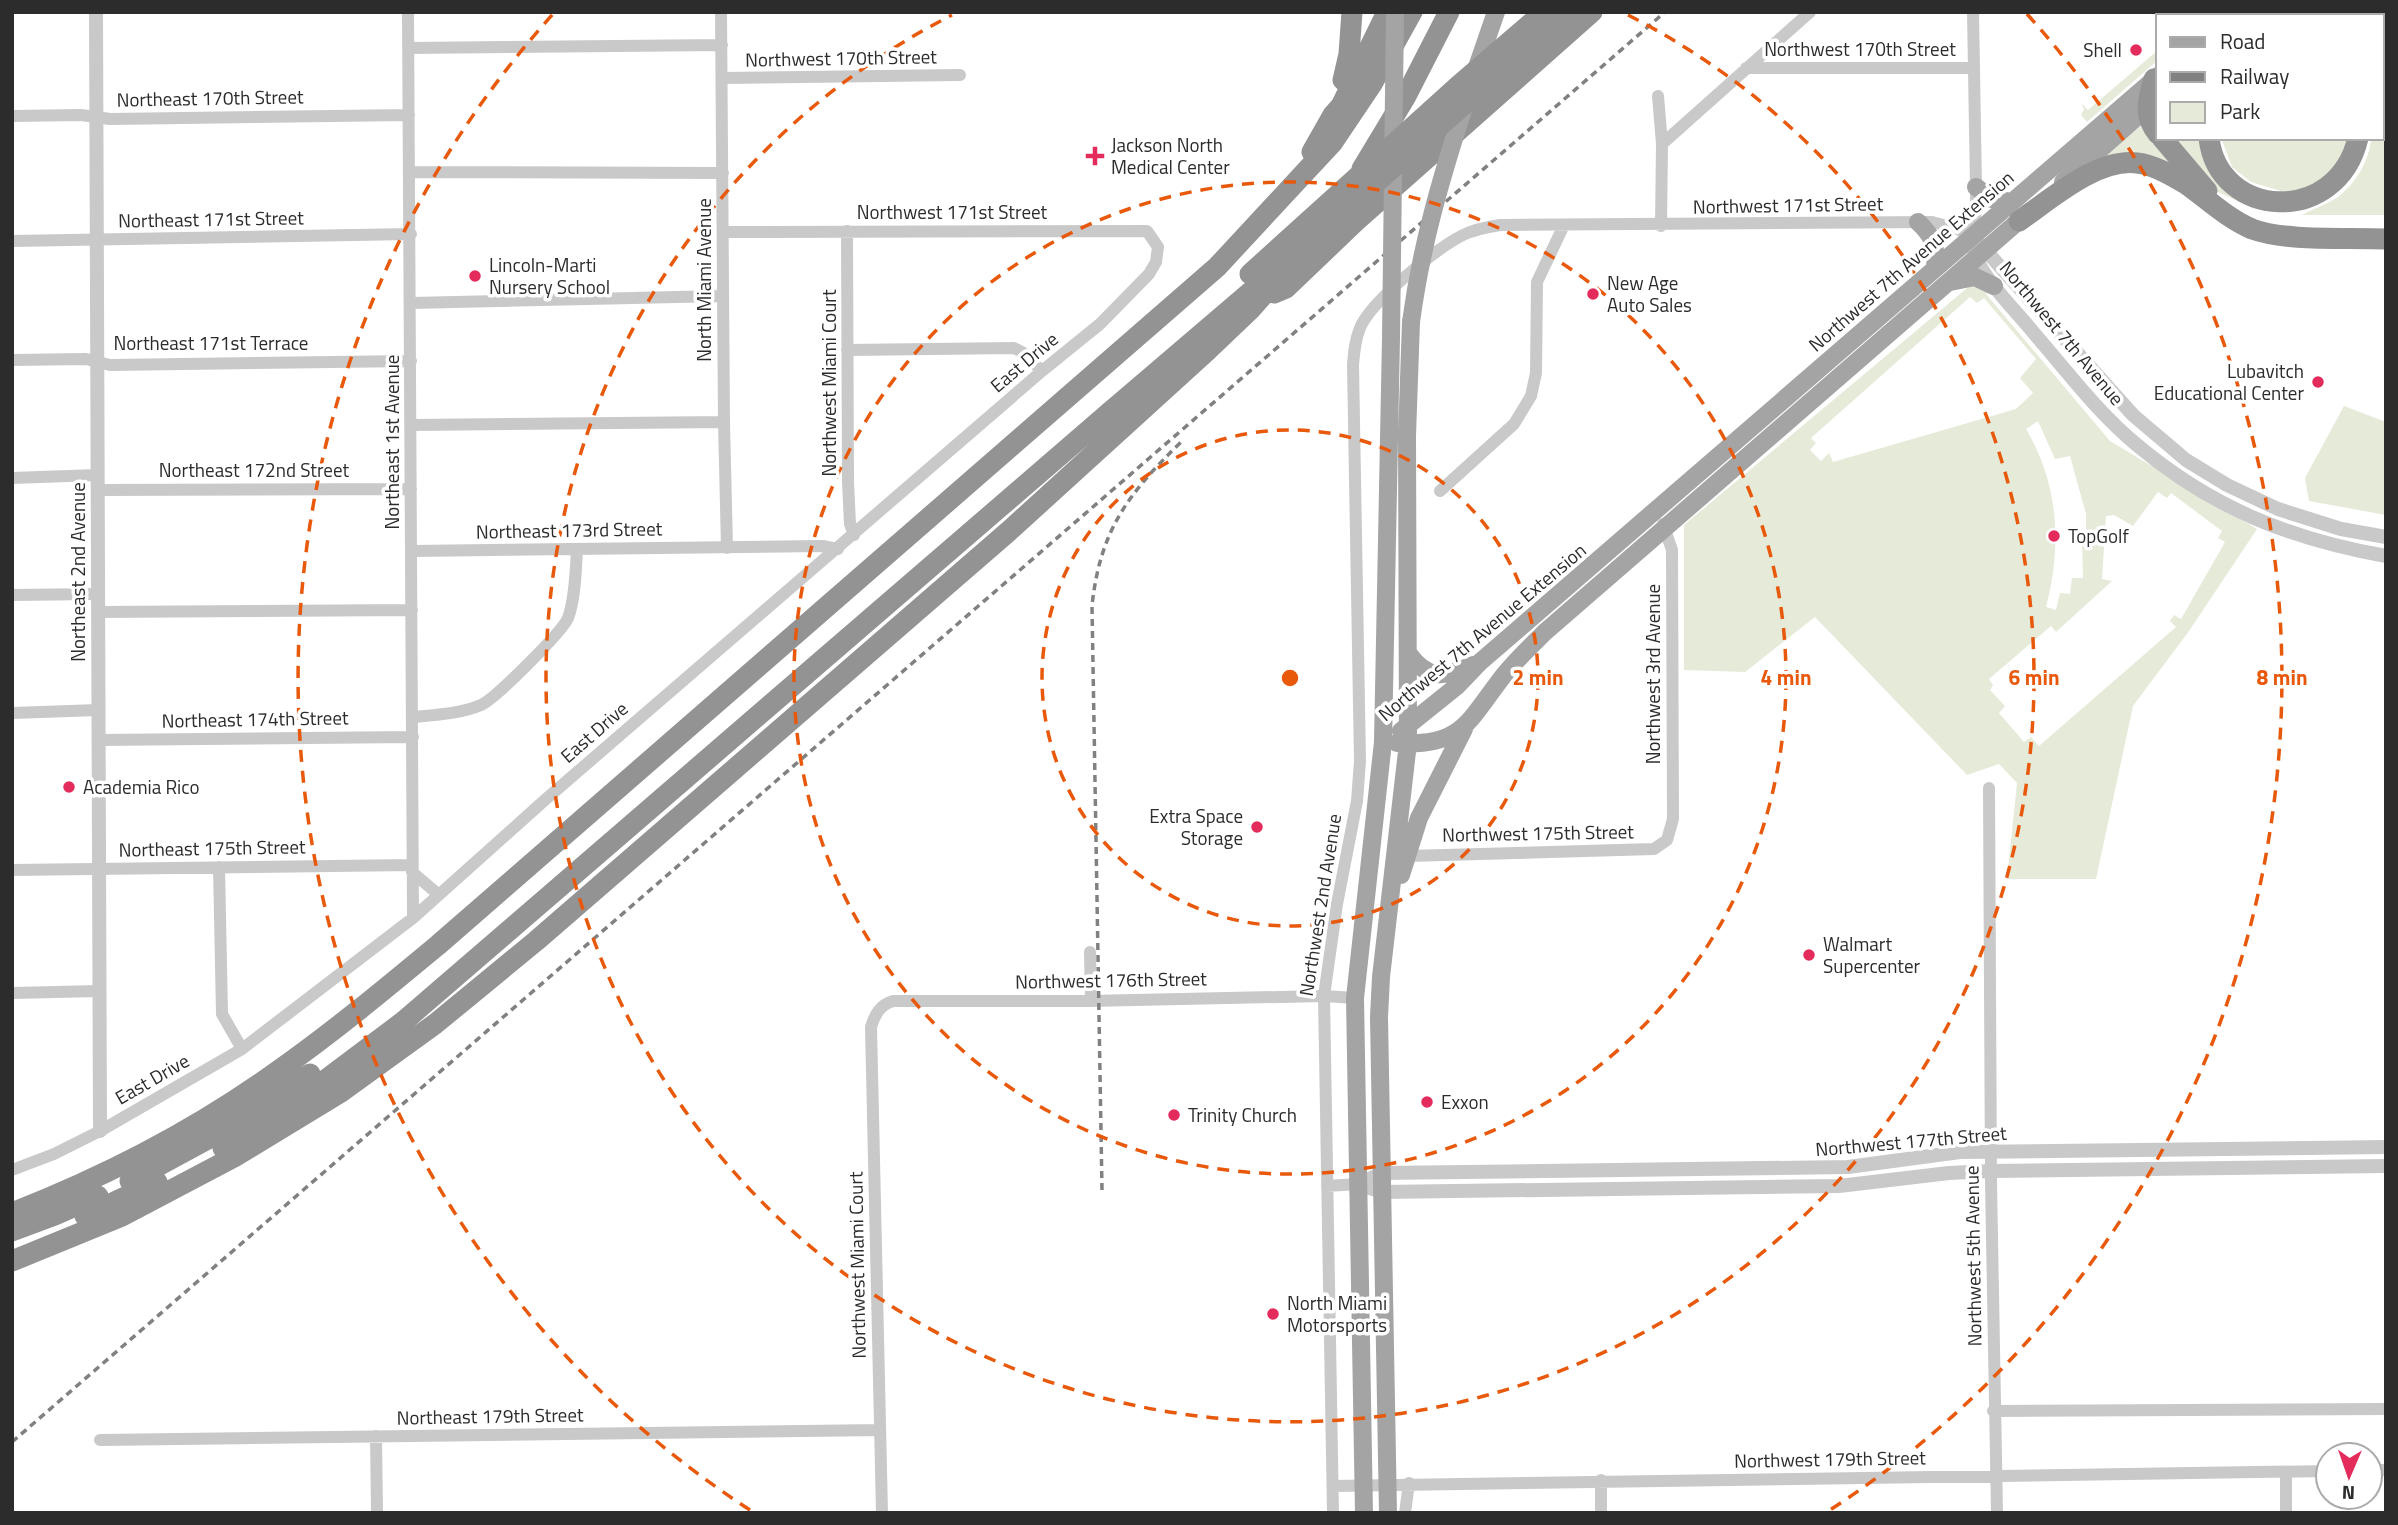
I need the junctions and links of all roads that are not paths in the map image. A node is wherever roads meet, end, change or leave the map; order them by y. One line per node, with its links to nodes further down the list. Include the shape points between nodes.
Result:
1 (96, 12): 28 (street, Northeast 2nd Avenue)
2 (408, 12): 17 (street, Northeast 1st Avenue)
3 (722, 12): 16 (street, North Miami Avenue)
4 (1352, 12): 26 (highway, via 1349,54)
5 (1387, 12): 26 (highway)
6 (1395, 12): 93 (main road, Northwest 2nd Avenue, bridge)
7 (1412, 12): 36 (highway, via 1347,123)
8 (1449, 12): 56 (highway, via 1355,180)
9 (1496, 12): 84 (main road, bridge, via 1429,219 1410,322)
10 (1544, 12): 64 (highway, bridge)
11 (1562, 12): 22 (highway)
12 (1568, 12): 64 (highway, bridge, via 1309,242)
13 (1592, 12): 22 (highway)
14 (1810, 12): 18 (street)
15 (1973, 12): 19 (street)
16 (722, 45): 17 (street); 21 (street, North Miami Avenue)
17 (408, 48): 25 (street, Northeast 1st Avenue)
18 (1746, 68): 19 (street, Northwest 170th Street); 33 (street)
19 (1974, 68): 37 (street)
20 (960, 75): 21 (street, Northwest 170th Street)
21 (722, 78): 35 (street, North Miami Avenue)
22 (1510, 85): 56 (highway, via 1286,288)
23 (2154, 90): 29 (highway, via 2152,126); 38 (main road, Northwest 7th Avenue Extension); 38 (main road, Northwest 7th Avenue Extension)
24 (1658, 96): 33 (street)
25 (409, 115): 28 (street, Northeast 170th Street); 34 (street, Northeast 1st Avenue)
26 (1333, 115): 36 (highway)
27 (12, 116): 28 (street, Northeast 170th Street)
28 (96, 117): 48 (street, Northeast 2nd Avenue)
29 (2156, 131)
30 (2164, 140): 39 (highway)
31 (2209, 140): 32 (highway, via 2223,173 2241,190 2264,200 2286,202 2309,199 2329,188 2344,173)
32 (2358, 140)
33 (1662, 144): 42 (street)
34 (410, 172): 35 (street); 45 (street, Northeast 1st Avenue)
35 (723, 173): 44 (street, North Miami Avenue)
36 (1296, 184): 122 (highway, via 1206,278 340,1026 209,1117 90,1181)
37 (1976, 187): 38 (main road); 46 (street)
38 (2015, 211): 39 (highway, via 2111,164 2137,163 2162,170); 46 (main road, Northwest 7th Avenue Extension); 50 (main road, Northwest 7th Avenue Extension)
39 (2223, 212): 47 (highway, via 2252,229 2281,235)
40 (1918, 222): 42 (street, Northwest 171st Street); 46 (street, Northwest 171st Street, via 1955,228); 52 (main road, via 1933,239)
41 (1564, 225): 42 (street, Northwest 171st Street); 58 (street, Northwest 171st Street, via 1500,225 1463,235 1373,308 1360,326); 70 (street, via 1537,282 1536,373 1531,396 1514,424)
42 (1661, 226)
43 (847, 231): 44 (street, Northwest 171st Street); 51 (street, Northwest 171st Street, via 1147,231 1158,247); 59 (street, Northwest Miami Court)
44 (723, 232): 55 (street, North Miami Avenue)
45 (411, 234): 48 (street, Northeast 171st Street); 57 (street, Northeast 1st Avenue)
46 (1971, 236): 50 (street, Northwest 7th Avenue); 52 (main road, Northwest 7th Avenue Extension)
47 (2386, 239)
48 (97, 240): 49 (street, Northeast 171st Street); 62 (street, Northeast 2nd Avenue)
49 (12, 241)
50 (1981, 253): 53 (main road, Northwest 7th Avenue Extension); 54 (street, Northwest 7th Avenue); 74 (street, Northwest 7th Avenue, via 2133,415 2186,460 2278,509)
51 (1156, 261): 63 (street, East Drive, via 1100,324)
52 (1935, 267): 71 (main road, Northwest 7th Avenue Extension)
53 (1947, 283): 54 (main road, via 1975,277); 72 (main road, Northwest 7th Avenue Extension)
54 (1994, 286): 79 (street, Northwest 7th Avenue, via 2090,399 2137,445 2178,475 2275,528)
55 (723, 296): 57 (street); 65 (street, North Miami Avenue)
56 (1260, 299): 125 (highway, via 1009,531 435,1024 341,1092 234,1157 122,1216)
57 (411, 303): 61 (street, Northeast 1st Avenue)
58 (1354, 346): 107 (street, Northwest 2nd Avenue, via 1360,761)
59 (847, 349): 63 (street, via 1014,348); 73 (street, Northwest Miami Court, via 849,503)
60 (12, 360): 62 (street, Northeast 171st Terrace)
61 (411, 361): 62 (street, Northeast 171st Terrace); 66 (street, Northeast 1st Avenue)
62 (97, 362): 68 (street, Northeast 2nd Avenue)
63 (1042, 371): 73 (street, East Drive)
64 (1106, 408): 123 (highway, via 760,697 454,963 349,1047 215,1135 134,1179); 124 (highway, via 579,873 358,1057 224,1147 103,1209)
65 (724, 422): 66 (street); 75 (street, North Miami Avenue)
66 (412, 425): 69 (street, Northeast 1st Avenue)
67 (12, 478): 68 (street, Northeast 172nd Street)
68 (97, 483): 69 (street, Northeast 172nd Street); 80 (street, Northeast 2nd Avenue)
69 (411, 489): 78 (street, Northeast 1st Avenue)
70 (1440, 491)
71 (1656, 511): 72 (street, Northwest 3rd Avenue); 85 (main road, Northwest 7th Avenue Extension)
72 (1665, 527): 89 (main road, Northwest 7th Avenue Extension, via 1545,632 1506,673); 95 (street, Northwest 3rd Avenue, via 1672,550 1673,819)
73 (854, 535): 77 (street, East Drive)
74 (2386, 537)
75 (727, 548): 76 (street, Northeast 173rd Street); 77 (street, Northeast 173rd Street)
76 (577, 549): 78 (street, Northeast 173rd Street); 88 (street, via 567,619 534,658 483,704)
77 (838, 549): 101 (street, East Drive)
78 (411, 551): 82 (street, Northeast 1st Avenue)
79 (2386, 555)
80 (98, 594): 81 (street); 83 (street, Northeast 2nd Avenue)
81 (12, 595)
82 (412, 610): 83 (street); 88 (street, Northeast 1st Avenue)
83 (97, 612): 86 (street, Northeast 2nd Avenue)
84 (1408, 653): 85 (main road, via 1421,668 1437,674); 90 (main road)
85 (1479, 663): 90 (main road, Northwest 7th Avenue Extension)
86 (98, 710): 87 (street); 92 (street, Northeast 2nd Avenue)
87 (12, 713)
88 (413, 717): 91 (street, Northeast 1st Avenue)
89 (1464, 729): 90 (main road, Northwest 7th Avenue Extension, via 1434,743); 96 (main road, via 1426,803)
90 (1408, 735): 93 (main road, Northwest 7th Avenue Extension); 102 (main road)
91 (413, 737): 92 (street, Northeast 174th Street); 99 (street, Northeast 1st Avenue)
92 (98, 740): 98 (street, Northeast 2nd Avenue)
93 (1383, 741): 108 (main road, Northwest 2nd Avenue)
94 (1989, 788): 114 (street, Northwest 5th Avenue)
95 (1667, 841): 96 (street, Northwest 175th Street, via 1654,849)
96 (1407, 856): 102 (main road)
97 (219, 867): 98 (street, Northeast 175th Street); 99 (street, Northeast 175th Street); 111 (street, via 222,1014)
98 (98, 869): 100 (street, Northeast 175th Street); 105 (street, Northeast 2nd Avenue)
99 (412, 869): 101 (street); 103 (street, Northeast 1st Avenue)
100 (12, 870)
101 (439, 895): 103 (street, East Drive)
102 (1388, 915): 118 (main road, via 1379,1017)
103 (413, 918): 111 (street, East Drive)
104 (1090, 953): 109 (street)
105 (99, 991): 106 (street); 112 (street, Northeast 2nd Avenue)
106 (12, 993)
107 (1324, 996): 108 (street, Northwest 176th Street); 109 (street, Northwest 176th Street); 120 (street, Northwest 2nd Avenue)
108 (1355, 998): 119 (main road, Northwest 2nd Avenue)
109 (1091, 1001): 110 (street, Northwest 176th Street, via 893,1001)
110 (874, 1016): 128 (street, Northwest Miami Court)
111 (242, 1049): 112 (street, East Drive)
112 (100, 1131): 116 (street, East Drive)
113 (2386, 1147): 114 (street, Northwest 177th Street)
114 (1991, 1152): 117 (street, Northwest 5th Avenue); 118 (street, Northwest 177th Street, via 1943,1153 1848,1167)
115 (2386, 1166): 117 (street, Northwest 177th Street)
116 (12, 1170)
117 (1991, 1171): 121 (street, Northwest 177th Street, via 1839,1186); 127 (street, Northwest 5th Avenue)
118 (1382, 1173): 119 (street, Northwest 177th Street); 121 (main road)
119 (1358, 1184): 120 (street, Northwest 177th Street); 121 (street, Northwest 177th Street); 138 (main road, Northwest 2nd Avenue)
120 (1327, 1186): 137 (street, Northwest 2nd Avenue)
121 (1382, 1192): 136 (main road)
122 (12, 1213)
123 (12, 1231)
124 (12, 1247)
125 (12, 1261)
126 (2386, 1409): 127 (street)
127 (1993, 1411): 133 (street, Northwest 5th Avenue)
128 (880, 1430): 129 (street, Northeast 179th Street); 140 (street, Northwest Miami Court)
129 (376, 1436): 130 (street, Northeast 179th Street); 139 (street)
130 (100, 1440)
131 (2314, 1471): 132 (street, Northwest 179th Street)
132 (2286, 1472): 133 (street, Northwest 179th Street); 147 (street)
133 (1996, 1475): 134 (street, Northwest 179th Street); 146 (street, Northwest 5th Avenue)
134 (1601, 1480): 135 (street, Northwest 179th Street); 145 (street)
135 (1409, 1483): 136 (street, Northwest 179th Street); 144 (street)
136 (1387, 1484): 138 (street, Northwest 179th Street); 143 (main road)
137 (1333, 1486): 138 (street, Northwest 179th Street); 141 (street, Northwest 2nd Avenue)
138 (1364, 1486): 142 (main road, Northwest 2nd Avenue)
139 (377, 1513)
140 (882, 1513)
141 (1333, 1513)
142 (1364, 1513)
143 (1388, 1513)
144 (1405, 1513)
145 (1601, 1513)
146 (1997, 1513)
147 (2286, 1513)

